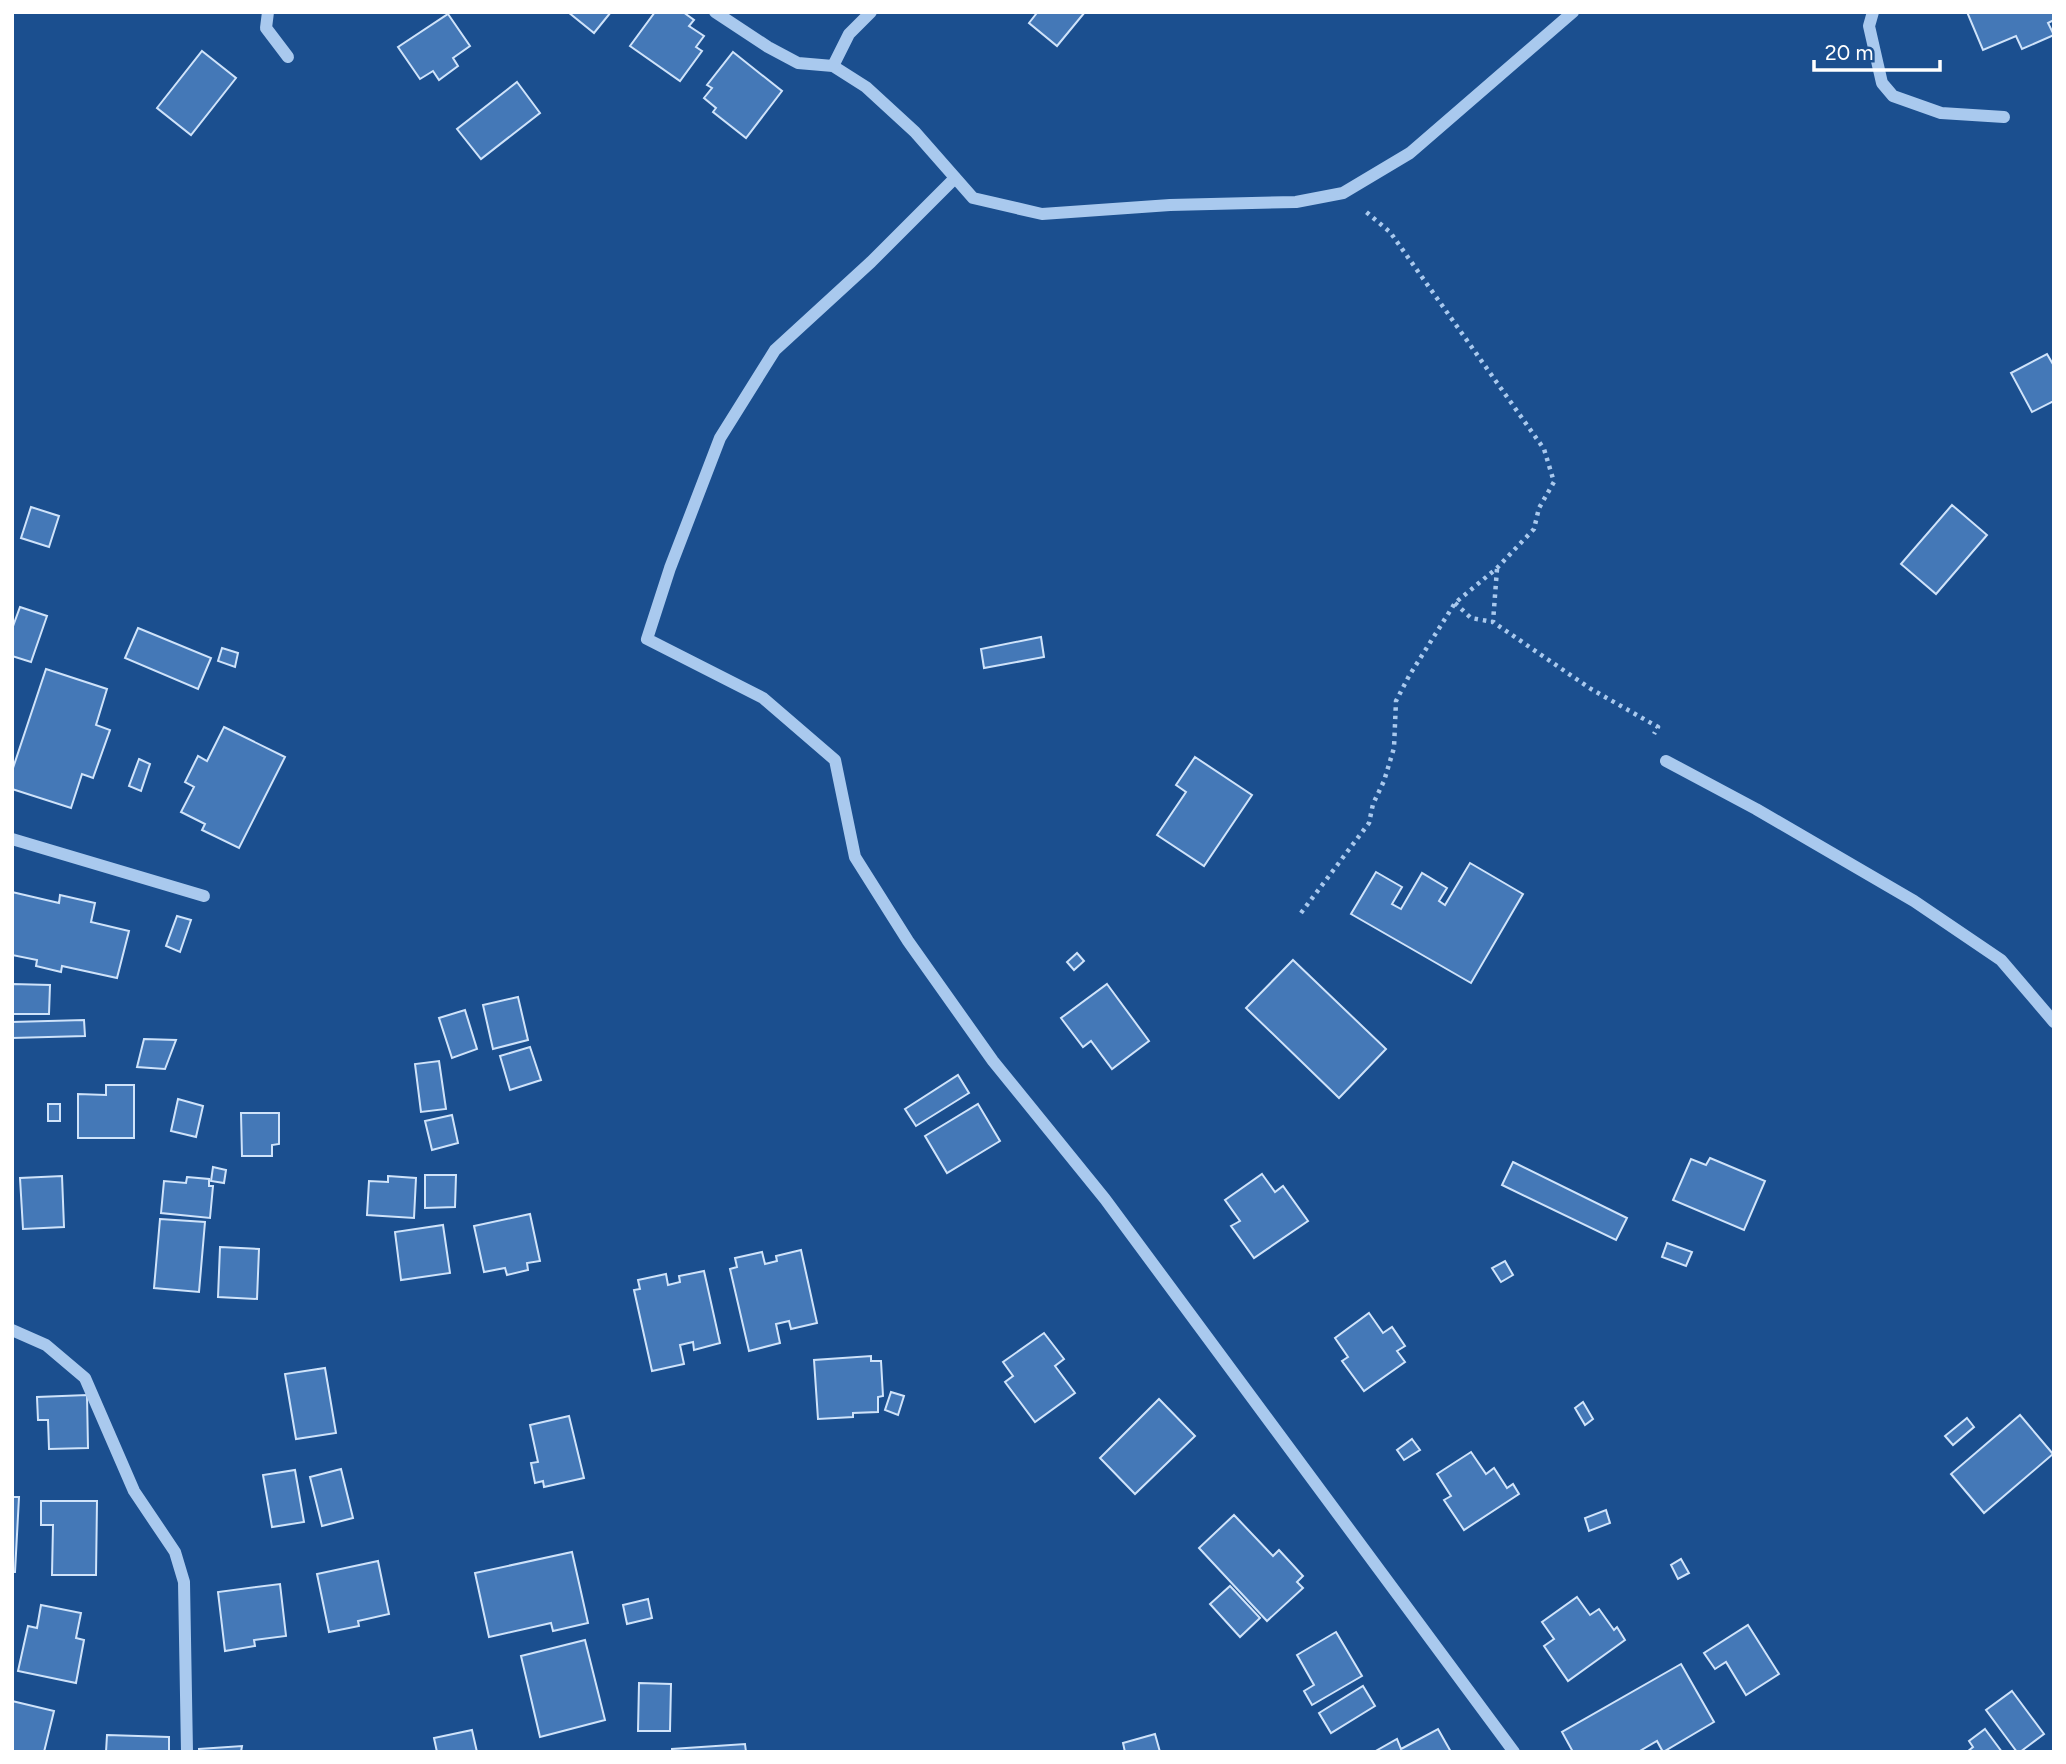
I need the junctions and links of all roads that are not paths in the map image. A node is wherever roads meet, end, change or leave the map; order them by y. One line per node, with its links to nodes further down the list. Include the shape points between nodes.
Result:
1 (268, 12): 6 (street, via 266,28)
2 (715, 12): 7 (street, via 798,63)
3 (871, 12): 7 (street, via 849,34)
4 (1573, 12): 9 (street, via 1410,153 1343,193 1296,202 1042,214 973,198)
5 (1872, 12): 8 (street, via 1869,26 1882,83 1893,96 1941,113)
6 (288, 57)
7 (833, 66): 9 (street, via 891,108)
8 (2004, 117)
9 (955, 178): 16 (street, via 775,350 720,438 648,639 763,698 835,760 855,857 908,941 993,1061 1105,1199)
10 (1666, 761): 13 (street, via 1914,901 2001,960)
11 (12, 839): 12 (street)
12 (204, 896)
13 (2054, 1023)
14 (12, 1330): 15 (street, via 46,1345 85,1378 134,1491 175,1552 184,1582)
15 (187, 1752)
16 (1514, 1752)

